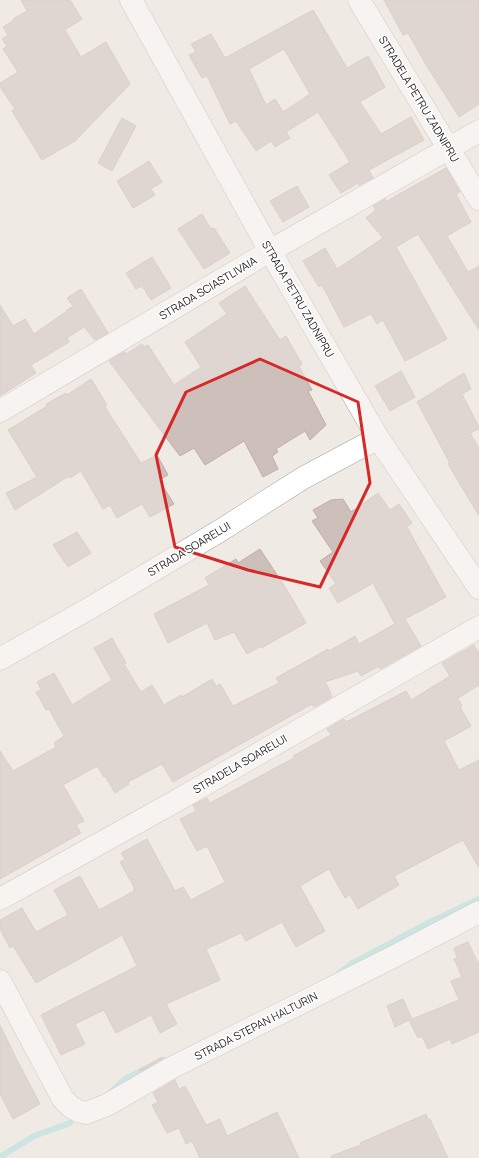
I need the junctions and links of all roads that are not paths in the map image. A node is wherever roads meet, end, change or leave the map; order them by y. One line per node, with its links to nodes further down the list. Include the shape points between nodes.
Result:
1 (132, 0): 6 (street, STRADA PETRU ZADNIPRU)
2 (359, 0): 4 (street, STRADELA PETRU ZADNIPRU)
3 (479, 131): 4 (street, STRADA SCIASTLIVAIA)
4 (450, 148): 5 (street, STRADELA PETRU ZADNIPRU); 6 (street, STRADA SCIASTLIVAIA)
5 (479, 199)
6 (270, 251): 7 (street, STRADA SCIASTLIVAIA); 8 (street, STRADA PETRU ZADNIPRU)
7 (0, 411)
8 (378, 438): 9 (street, STRADA PETRU ZADNIPRU); 11 (street, STRADA SOARELUI, via 303,478 218,532)
9 (479, 588)
10 (479, 627): 12 (street, STRADELA SOARELUI)
11 (0, 659)
12 (0, 899)
13 (479, 912): 14 (street, STRADA STEPAN HALTURIN, via 170,1068 107,1106 86,1113 71,1107 63,1099)
14 (0, 981)

